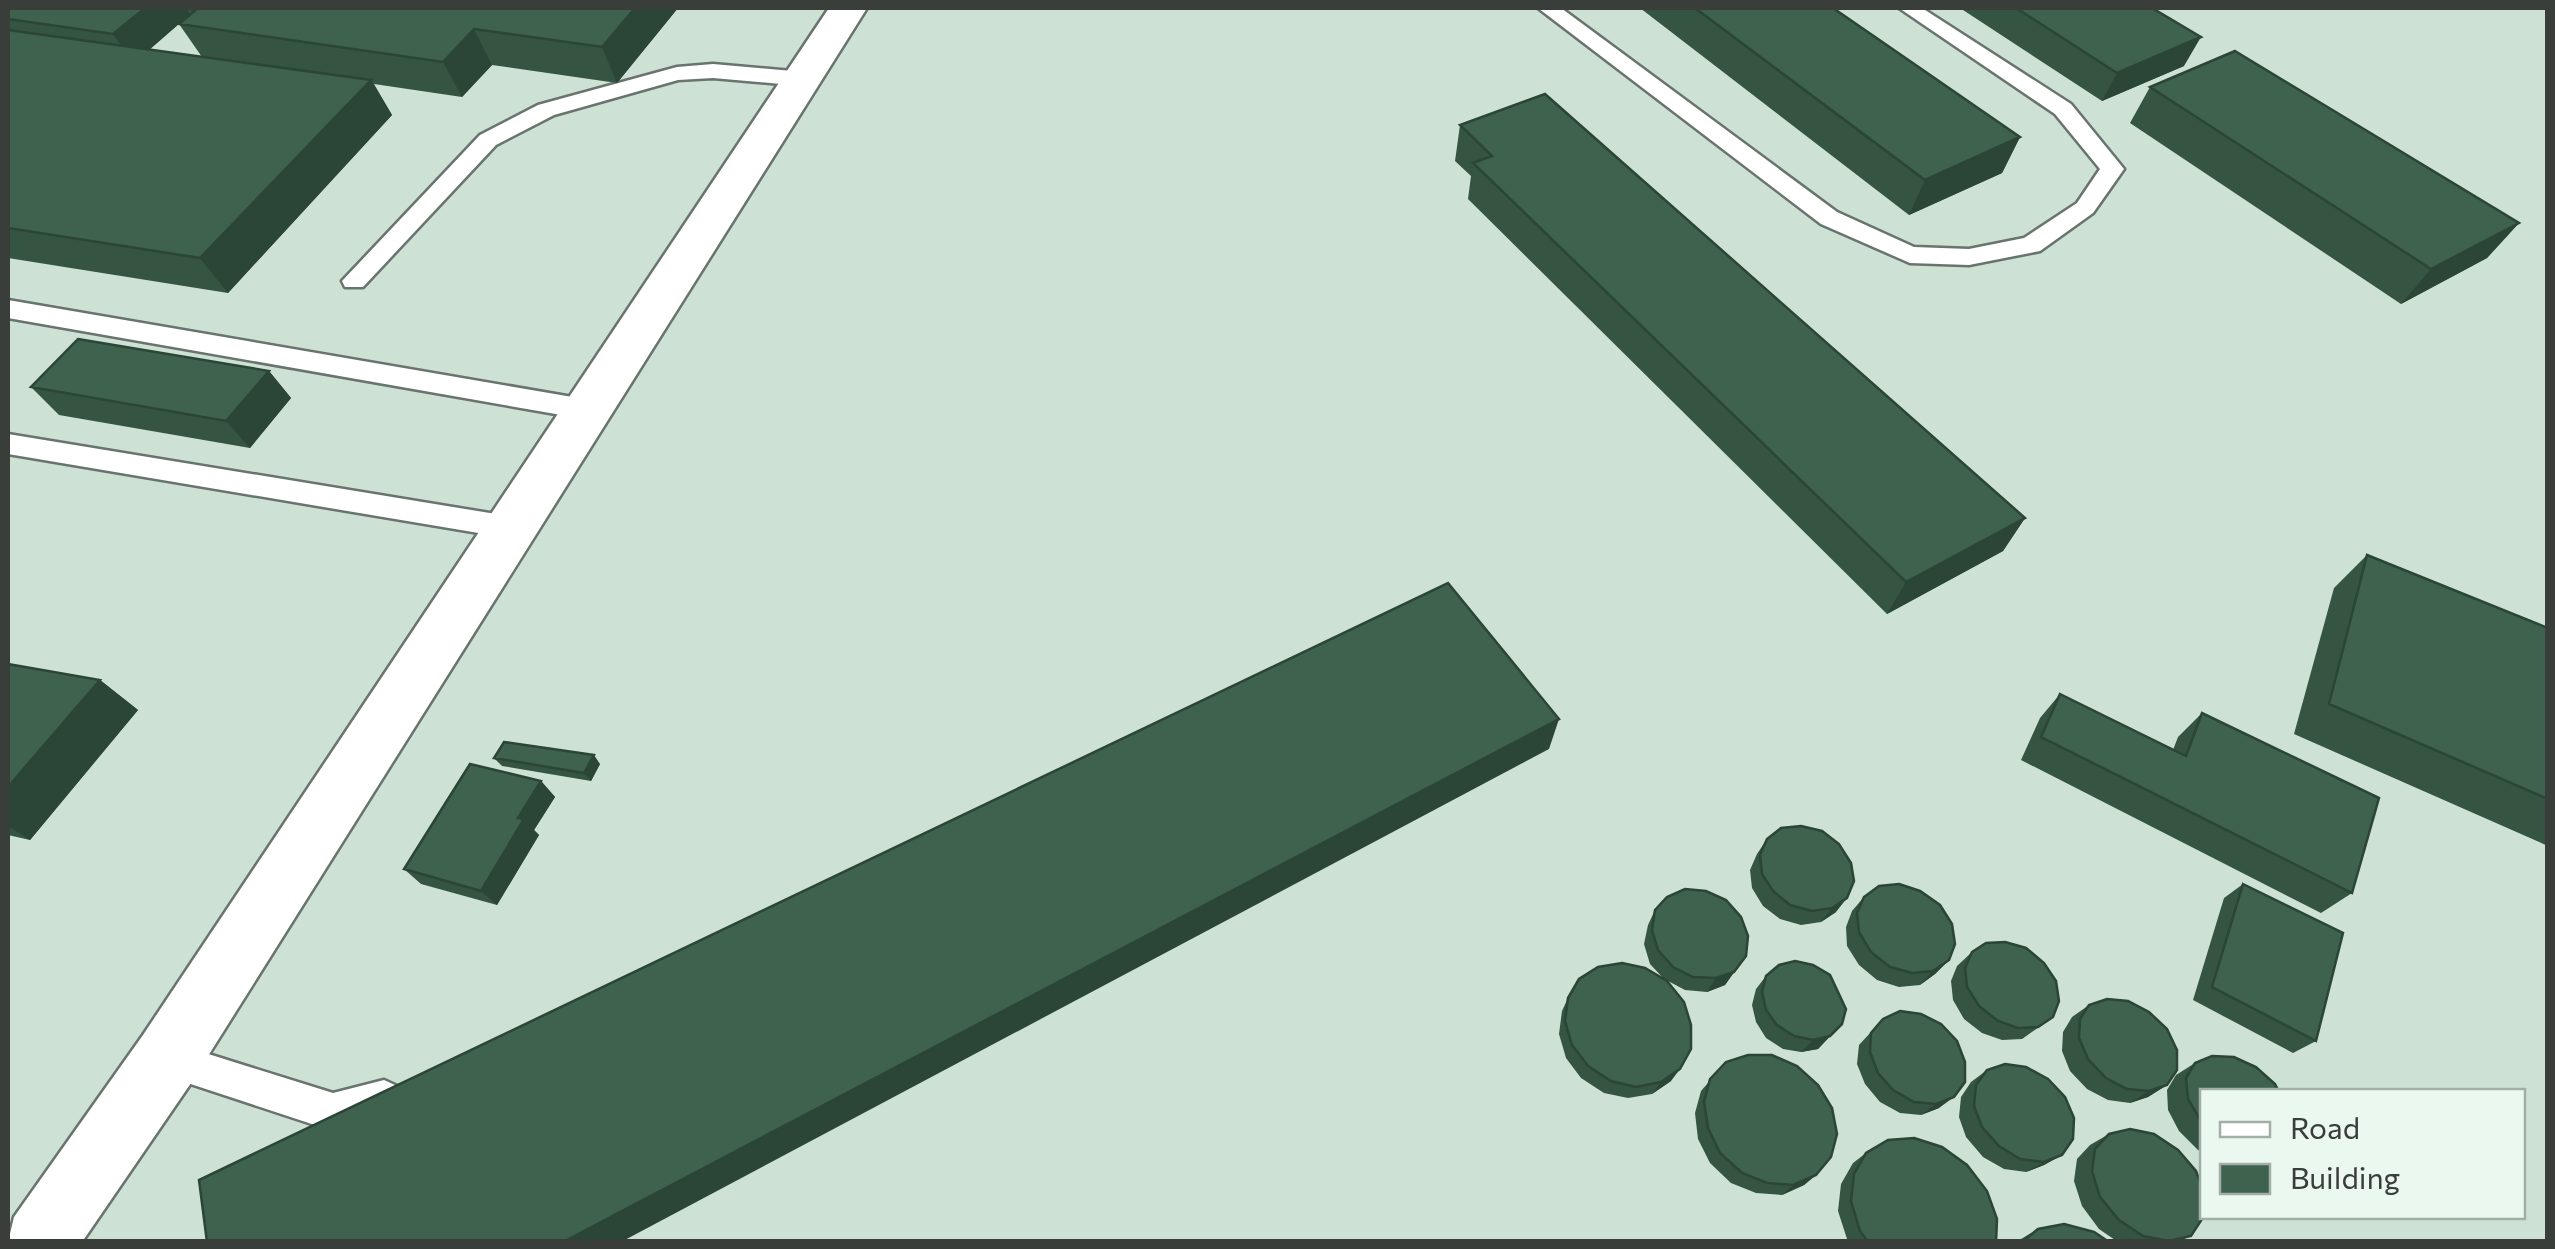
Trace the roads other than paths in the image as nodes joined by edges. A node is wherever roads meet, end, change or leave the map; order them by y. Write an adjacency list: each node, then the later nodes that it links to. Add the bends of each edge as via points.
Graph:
1 (848, 8): 4 (street)
2 (1548, 8): 3 (lane, via 1829,218 1910,254 1969,257 2031,244 2085,208 2112,169 2063,109)
3 (1909, 8)
4 (802, 79): 5 (lane, via 678,74 546,110 488,140); 7 (street)
5 (354, 281)
6 (8, 309): 7 (lane)
7 (590, 410): 9 (street)
8 (8, 444): 9 (lane)
9 (514, 528): 10 (street)
10 (166, 1059): 11 (lane, via 333,1112); 12 (street)
11 (424, 1083)
12 (39, 1242)

